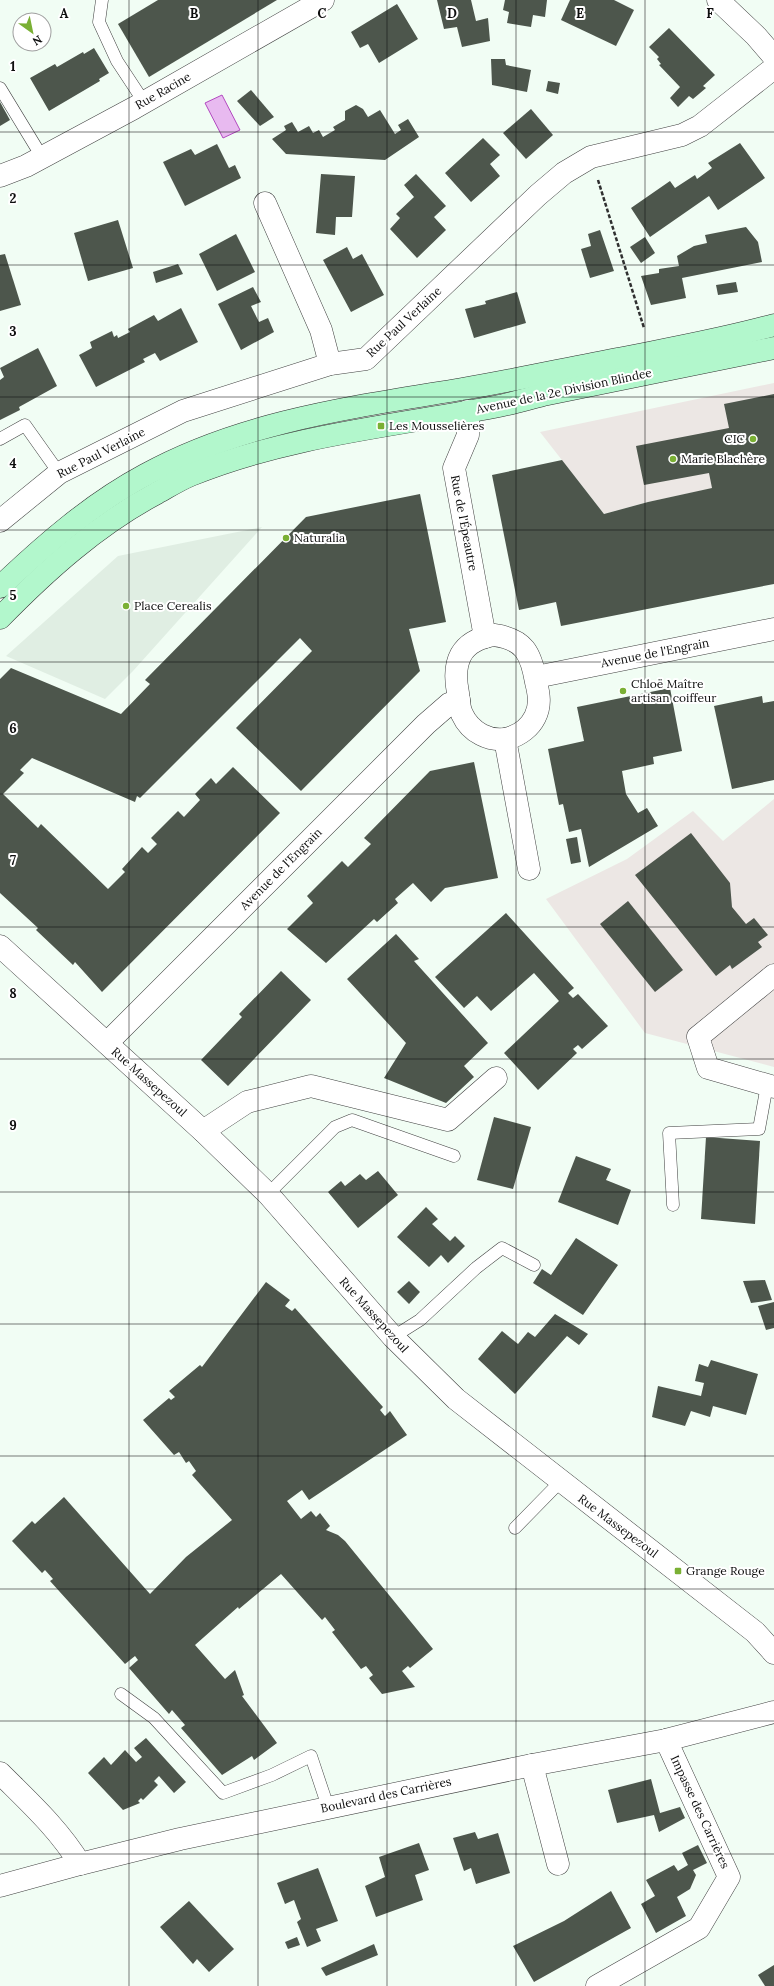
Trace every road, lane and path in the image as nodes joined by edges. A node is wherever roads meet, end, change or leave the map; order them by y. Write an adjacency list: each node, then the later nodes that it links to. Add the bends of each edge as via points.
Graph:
1 (102, 0): 7 (lane, via 99,22 117,60)
2 (324, 0): 7 (street, Rue Racine)
3 (718, 0): 4 (street)
4 (774, 57)
5 (774, 68): 9 (street, Rue Paul Verlaine, via 700,126 682,135)
6 (0, 88): 8 (lane)
7 (144, 102): 8 (street, Rue Racine)
8 (42, 157): 10 (street, Rue Racine)
9 (591, 157): 13 (path); 15 (street, Rue Paul Verlaine, via 564,173 538,194 366,359)
10 (0, 176)
11 (265, 203): 15 (street, via 320,330)
12 (774, 325): 20 (main road, Avenue de la 2e Division Blindee, via 520,379 305,416 240,434 187,454 126,486 63,530)
13 (644, 329)
14 (774, 348): 16 (main road, Avenue de la 2e Division Blindee)
15 (330, 364): 18 (street, Rue Paul Verlaine, via 183,411)
16 (468, 411): 21 (main road, Avenue de la 2e Division Blindee, via 276,448 189,476 112,520 76,547); 23 (street, Rue de l'Épeautre, via 468,436 454,468)
17 (0, 439): 18 (lane, via 25,425)
18 (59, 473): 19 (street, Rue Paul Verlaine)
19 (0, 521)
20 (0, 587)
21 (0, 618)
22 (774, 629): 24 (street, Avenue de l'Engrain)
23 (485, 637): 24 (street, via 494,635 518,642 532,662); 25 (street, via 470,644 456,664 454,676)
24 (536, 677): 26 (street, via 540,698 538,710 524,731)
25 (459, 700): 26 (street, via 461,712 476,732 488,738); 30 (street, Avenue de l'Engrain, via 449,704 426,724)
26 (505, 739): 27 (street)
27 (529, 869)
28 (0, 946): 30 (street, Rue Massepezoul)
29 (774, 976): 32 (street, via 698,1037 708,1068)
30 (107, 1043): 33 (street, Rue Massepezoul)
31 (496, 1078): 33 (street, via 448,1120 311,1086 247,1102)
32 (771, 1086): 36 (lane, via 760,1129 669,1133)
33 (203, 1131): 35 (street, Rue Massepezoul)
34 (454, 1156): 35 (lane, via 352,1120 335,1127)
35 (268, 1194): 38 (street, Rue Massepezoul)
36 (673, 1205)
37 (534, 1265): 38 (lane, via 502,1248 476,1268 420,1320)
38 (393, 1337): 39 (street, Rue Massepezoul, via 456,1399)
39 (561, 1482): 40 (lane); 41 (street, Rue Massepezoul, via 749,1628)
40 (515, 1528)
41 (774, 1653)
42 (121, 1694): 47 (lane, via 154,1718 223,1793 272,1775 311,1756)
43 (774, 1712): 44 (street, Boulevard des Carrières)
44 (666, 1740): 45 (street, Boulevard des Carrières); 51 (street, Impasse des Carrières, via 729,1876 699,1928)
45 (532, 1765): 47 (street, Boulevard des Carrières); 49 (street)
46 (0, 1773): 48 (street, via 45,1818 72,1850)
47 (328, 1807): 48 (street, Boulevard des Carrières)
48 (80, 1864): 50 (street, Boulevard des Carrières)
49 (558, 1864)
50 (0, 1886)
51 (597, 1986)

